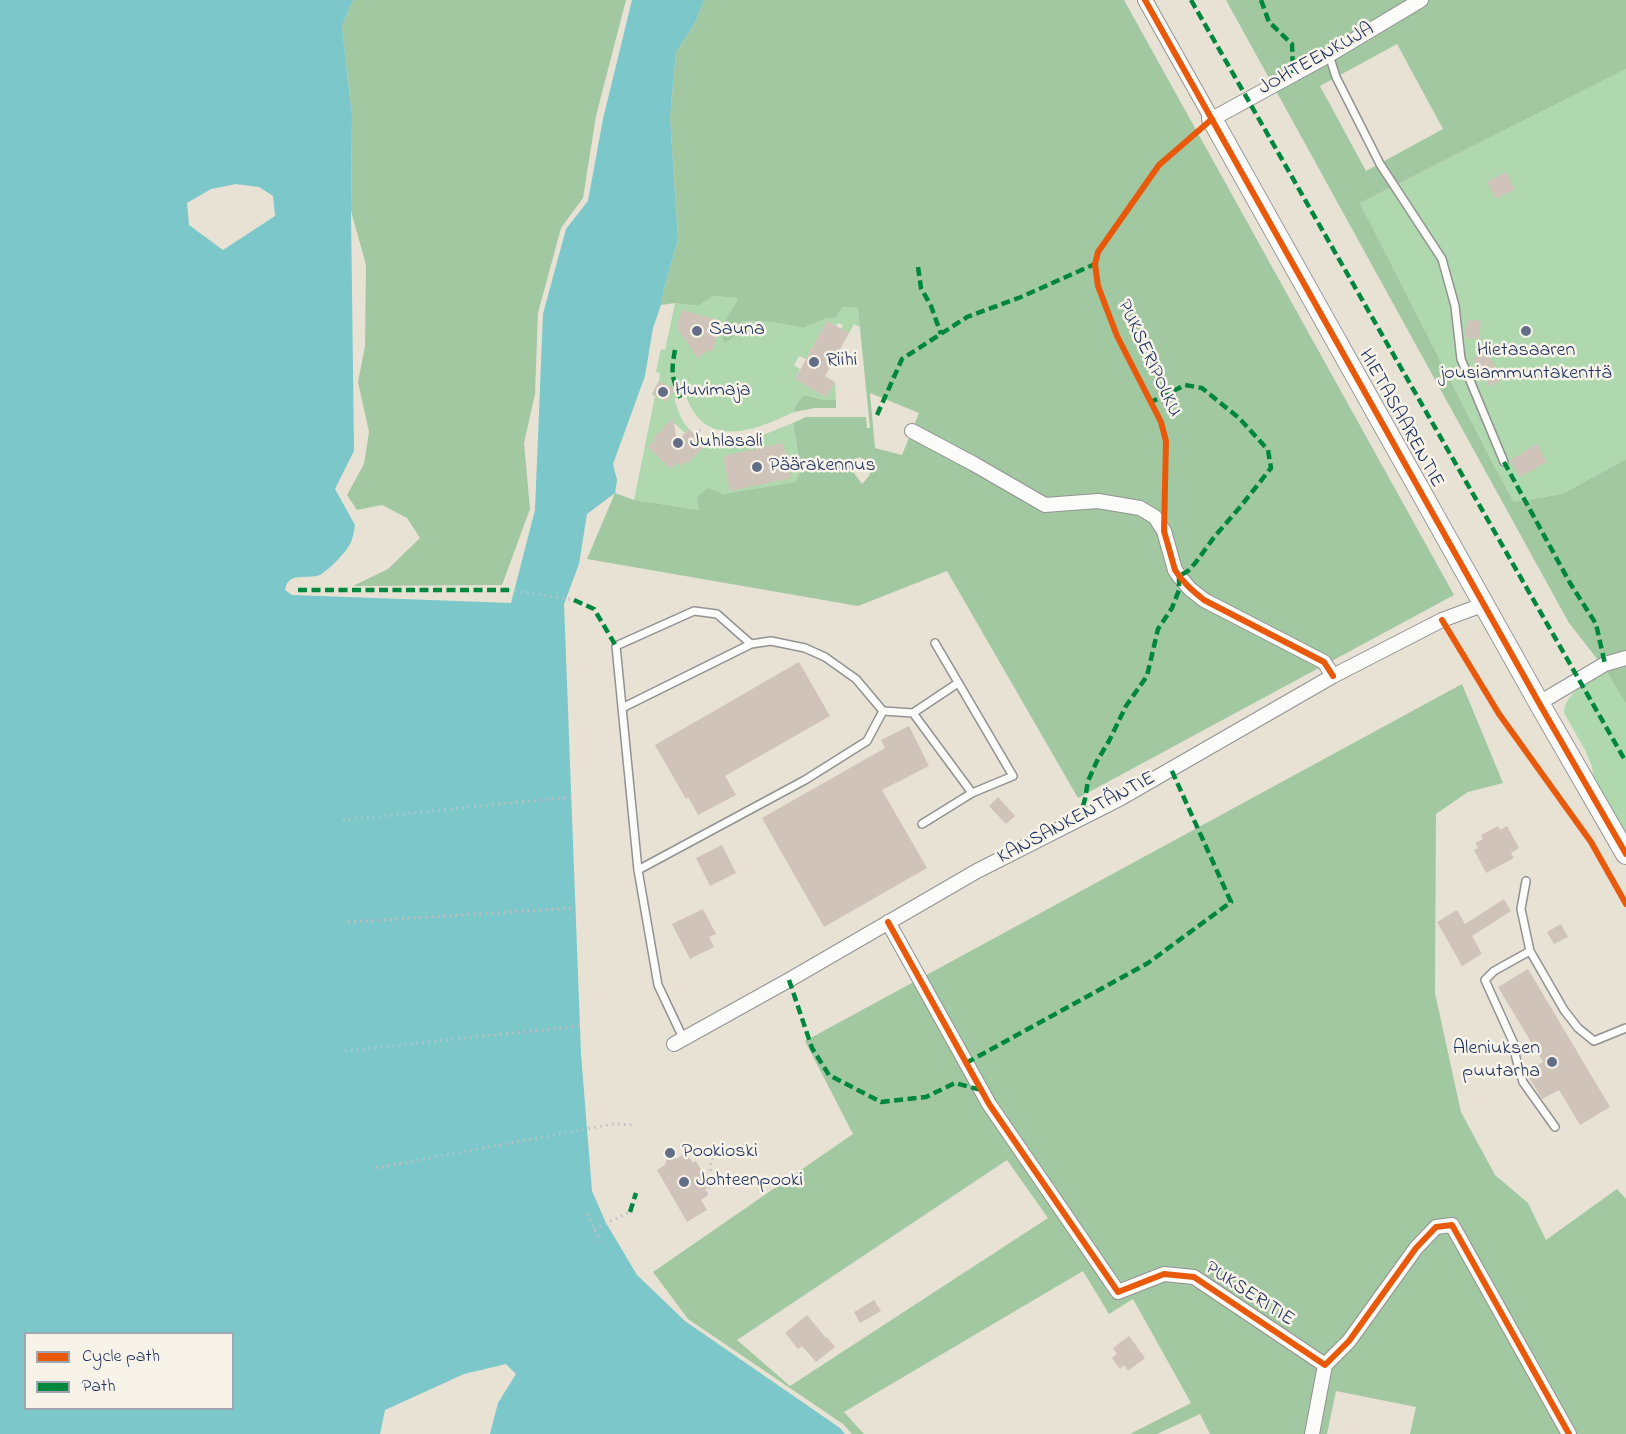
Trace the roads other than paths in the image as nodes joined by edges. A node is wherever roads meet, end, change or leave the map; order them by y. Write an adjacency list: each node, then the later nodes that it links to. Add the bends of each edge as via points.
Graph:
1 (1144, 0): 4 (street, HIETASAARENTIE)
2 (1421, 0): 3 (street, JOHTEENKUJA)
3 (1329, 55): 4 (street, JOHTEENKUJA); 6 (lane, via 1380,164 1442,258 1455,306 1461,359)
4 (1212, 118): 7 (street, HIETASAARENTIE)
5 (912, 431): 11 (street, via 1046,505 1098,501 1140,508 1155,517 1164,531 1176,570 1190,589 1324,662)
6 (1504, 462)
7 (1485, 604): 11 (street, KANSANKENTÄNTIE, via 1442,620); 13 (street, HIETASAARENTIE)
8 (935, 643): 12 (lane)
9 (751, 644): 14 (lane); 14 (lane, via 717,614 694,611 615,646); 15 (lane, via 771,641 825,657 856,679)
10 (1626, 658): 13 (street, via 1605,664)
11 (1333, 676): 22 (street, KANSANKENTÄNTIE, via 1121,798 977,871)
12 (958, 683): 16 (lane); 17 (lane, via 1013,776)
13 (1539, 703): 19 (street, HIETASAARENTIE)
14 (622, 708): 20 (lane)
15 (884, 711): 16 (lane); 20 (lane, via 867,741 805,780)
16 (913, 713): 17 (lane)
17 (972, 793): 18 (lane)
18 (922, 824)
19 (1626, 854)
20 (638, 870): 25 (lane, via 658,985)
21 (1526, 881): 23 (lane, via 1521,909)
22 (888, 922): 25 (street, KANSANKENTÄNTIE); 27 (street, PUKSERITIE, via 989,1104 1118,1292 1164,1274 1194,1277)
23 (1530, 951): 24 (lane, via 1564,1010 1594,1041); 26 (lane, via 1485,980 1514,1044 1523,1082)
24 (1626, 1028)
25 (678, 1041)
26 (1555, 1127)
27 (1325, 1365): 28 (street); 29 (street, via 1349,1341 1416,1248 1436,1227 1452,1225)
28 (1312, 1434)
29 (1569, 1434)

